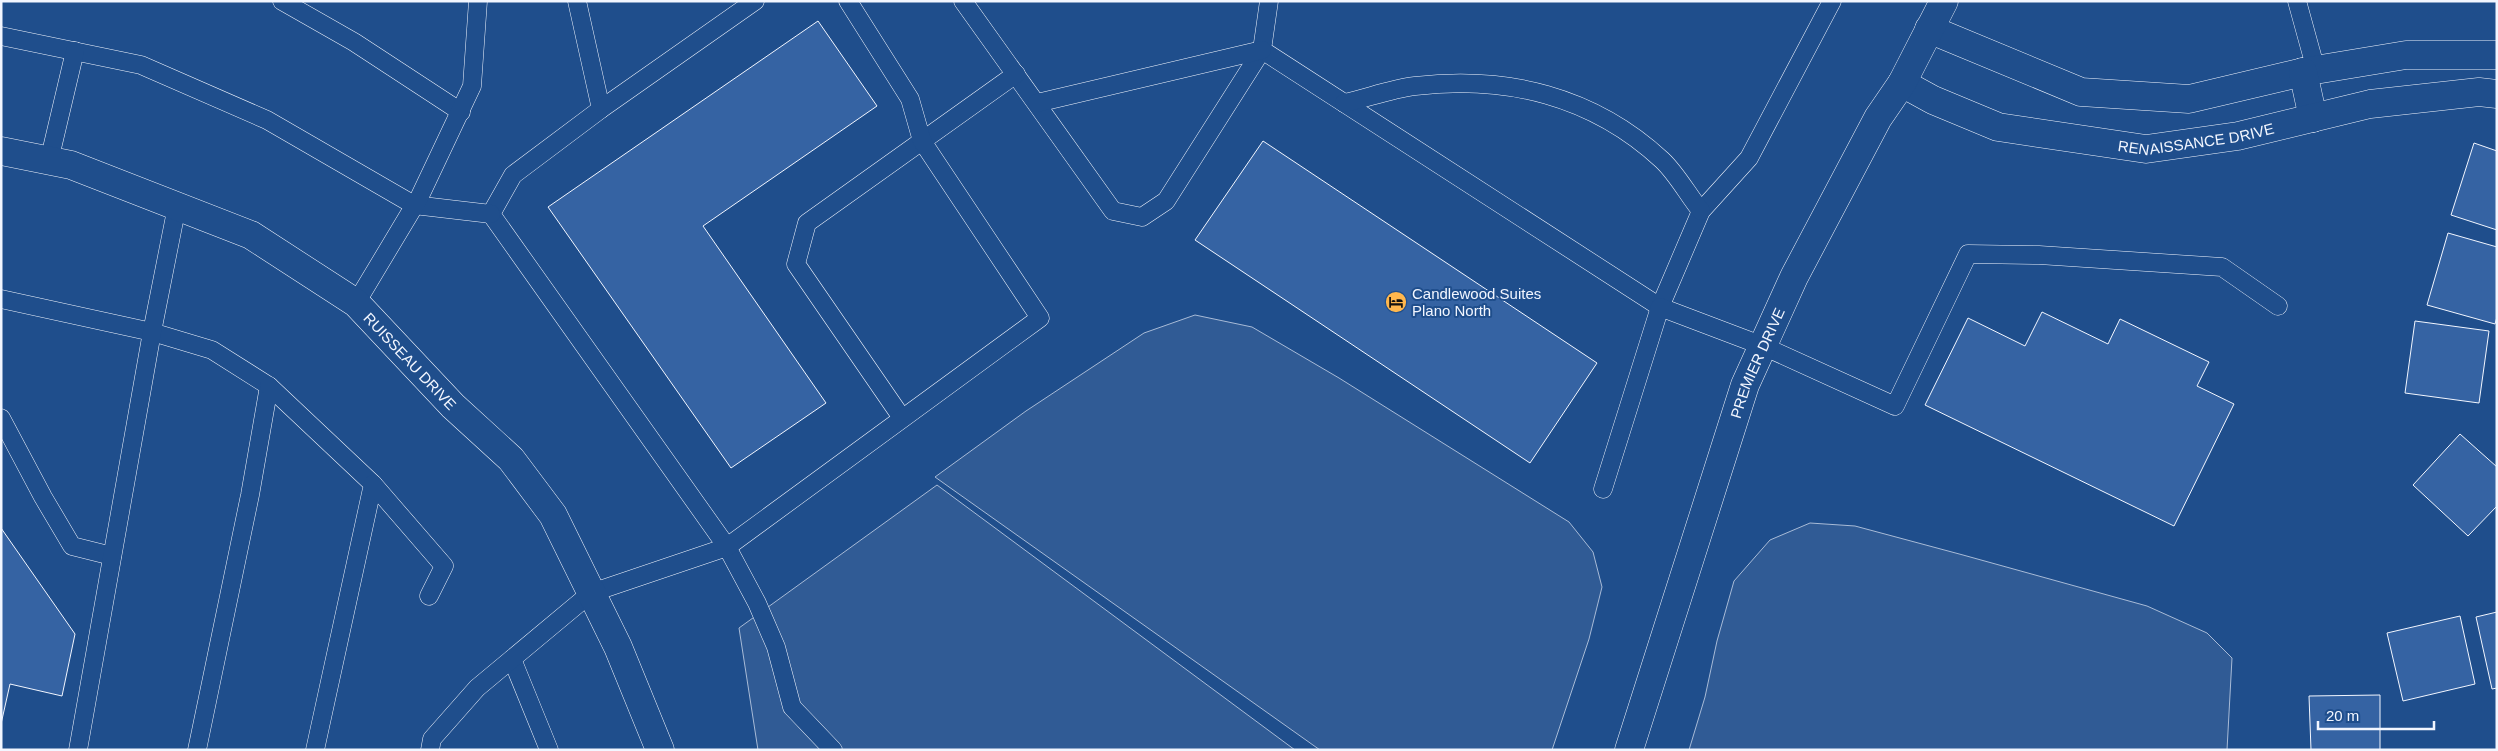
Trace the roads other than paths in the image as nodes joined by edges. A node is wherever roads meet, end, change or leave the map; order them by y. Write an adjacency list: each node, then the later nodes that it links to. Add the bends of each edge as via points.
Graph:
1 (282, 1): 23 (lane, via 354,42)
2 (478, 1): 23 (lane, via 472,86)
3 (577, 1): 22 (lane)
4 (754, 1): 22 (lane)
5 (848, 1): 25 (lane, via 910,99)
6 (962, 1): 17 (lane)
7 (1269, 1): 13 (lane)
8 (1832, 1): 30 (lane, via 1749,158)
9 (1944, 1): 11 (street, PREMIER DRIVE)
10 (2297, 1): 16 (lane)
11 (1929, 29): 16 (street, via 2081,92 2189,99); 18 (street, PREMIER DRIVE)
12 (1, 36): 14 (lane)
13 (1262, 50): 20 (lane); 20 (lane, via 1166,202 1142,217 1113,211); 21 (lane)
14 (75, 51): 27 (lane); 28 (lane, via 141,65 267,120)
15 (2497, 55): 16 (street, via 2406,55)
16 (2309, 71): 24 (street)
17 (1016, 74): 20 (lane); 25 (lane)
18 (1902, 83): 24 (street, RENAISSANCE DRIVE, via 1998,127 2146,150 2238,136); 37 (street, PREMIER DRIVE, via 1878,118 1794,277)
19 (2497, 94): 24 (street, RENAISSANCE DRIVE, via 2479,92 2380,103)
20 (1038, 103)
21 (1344, 103): 30 (lane, via 1414,86 1486,83 1536,90 1585,109 1626,130 1663,161); 35 (lane)
22 (601, 109): 31 (lane, via 513,175)
23 (461, 112): 28 (lane)
24 (2313, 118)
25 (922, 140): 40 (lane, via 807,223 796,264); 40 (lane, via 1040,318)
26 (1, 151): 27 (street, RUISSEAU DRIVE)
27 (49, 161): 29 (street, RUISSEAU DRIVE, via 71,165)
28 (414, 205): 31 (lane); 33 (lane)
29 (177, 206): 33 (street, RUISSEAU DRIVE, via 251,235); 36 (lane)
30 (1701, 211): 35 (lane)
31 (490, 214): 43 (lane)
32 (1, 299): 36 (lane)
33 (356, 303): 45 (street, RUISSEAU DRIVE, via 453,406 511,460 553,515)
34 (2278, 306): 37 (lane, via 2222,266 1968,254 1895,406)
35 (1660, 308): 37 (lane); 42 (lane)
36 (152, 332): 38 (lane, via 212,350); 44 (lane)
37 (1763, 346): 55 (street, PREMIER DRIVE, via 1745,384)
38 (268, 386): 41 (lane); 49 (lane, via 250,494)
39 (1, 418): 44 (lane, via 72,546)
40 (902, 418): 43 (lane)
41 (373, 484): 46 (lane, via 444,566); 50 (lane)
42 (1602, 489)
43 (727, 547): 45 (lane); 54 (lane, via 776,647 792,707)
44 (112, 556): 48 (lane)
45 (591, 593): 47 (lane); 53 (street, RUISSEAU DRIVE, via 618,647)
46 (429, 596)
47 (512, 659): 51 (lane, via 477,688 432,739); 52 (lane)
48 (78, 750)
49 (197, 750)
50 (315, 750)
51 (430, 750)
52 (549, 750)
53 (660, 750)
54 (832, 750)
55 (1628, 750)

